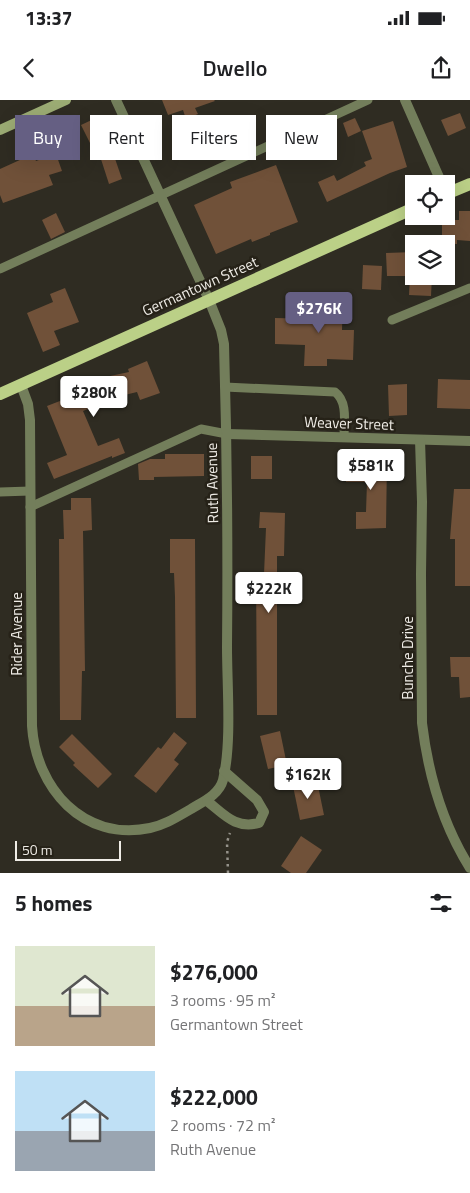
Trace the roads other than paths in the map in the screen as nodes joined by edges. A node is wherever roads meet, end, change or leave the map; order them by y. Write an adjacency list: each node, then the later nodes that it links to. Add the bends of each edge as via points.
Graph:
1 (66, 100): 5 (street)
2 (116, 100): 9 (street, Ruth Avenue)
3 (368, 100): 9 (lane)
4 (405, 100): 6 (street)
5 (0, 130)
6 (438, 175)
7 (470, 184): 8 (main road)
8 (455, 190)
9 (160, 196): 11 (lane); 13 (street, Ruth Avenue)
10 (405, 212): 13 (main road, Germantown Street)
11 (0, 269)
12 (470, 288): 14 (lane)
13 (209, 300): 15 (main road, Germantown Street); 16 (street, Ruth Avenue, via 222,330)
14 (392, 320)
15 (20, 385): 17 (main road, Germantown Street); 22 (street, Rider Avenue, via 30,420)
16 (225, 387): 18 (street, Ruth Avenue); 19 (lane, via 335,392 344,404)
17 (0, 394)
18 (227, 434): 19 (street, Weaver Street); 24 (lane, via 201,429); 25 (street, Ruth Avenue, via 227,742)
19 (344, 437): 20 (street, Weaver Street)
20 (420, 440): 21 (street, Weaver Street); 28 (street, Bunche Drive, via 424,742 445,819)
21 (470, 441)
22 (30, 491): 23 (lane); 24 (street, Rider Avenue)
23 (0, 492)
24 (30, 507): 27 (street, Rider Avenue, via 32,726 35,750 41,769 56,794 74,812 96,823)
25 (224, 771): 26 (street, Ruth Avenue, via 223,781); 26 (street, via 257,800 264,812 260,823 246,826 233,822)
26 (207, 801): 27 (street, Ruth Avenue, via 161,825)
27 (131, 830)
28 (470, 868)

